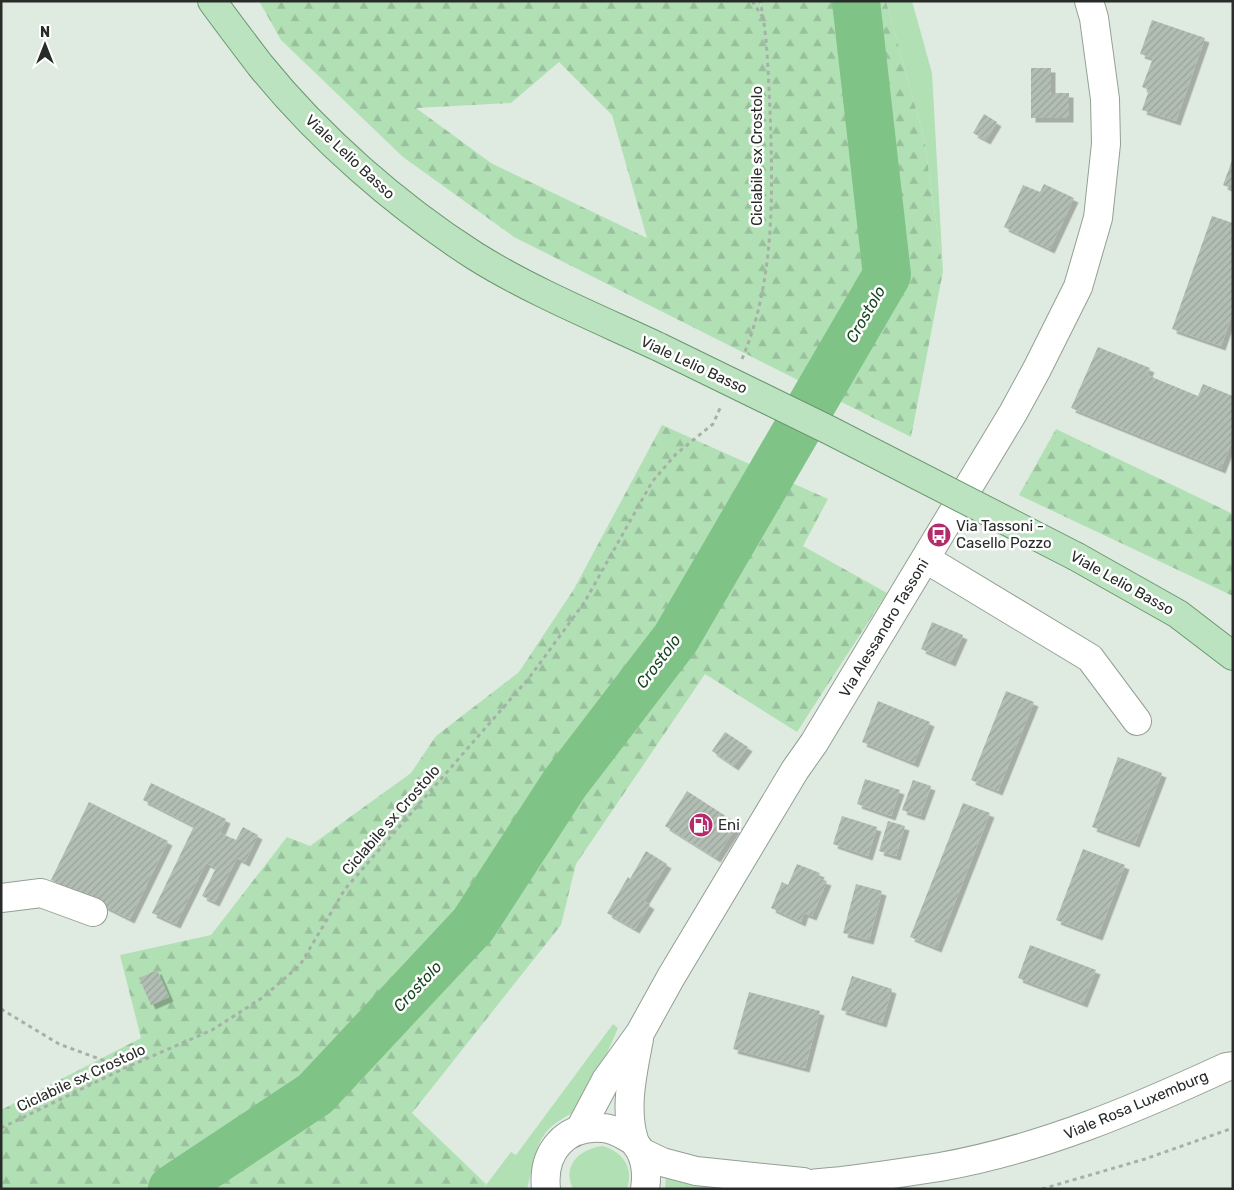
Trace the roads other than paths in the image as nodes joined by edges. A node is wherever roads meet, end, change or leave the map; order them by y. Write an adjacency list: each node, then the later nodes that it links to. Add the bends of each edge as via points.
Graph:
1 (212, 1): 4 (main road, Viale Lelio Basso, bridge, via 261,67 305,115 398,202 450,240 503,273 829,430 1077,557 1178,614)
2 (1090, 1): 3 (street, Via Alessandro Tassoni, via 1105,99 1106,144 1098,218 1090,247 1078,287 1037,369)
3 (926, 559): 5 (street, via 1090,658); 8 (street, Via Alessandro Tassoni)
4 (1233, 656)
5 (1137, 721)
6 (1, 898): 7 (street, via 41,893)
7 (92, 912)
8 (640, 1032): 10 (street, Via Alessandro Tassoni, via 606,1080); 11 (street, Via Alessandro Tassoni, via 630,1090 630,1115)
9 (1231, 1064): 12 (street, Viale Rosa Luxemburg, via 1146,1104 1057,1138 941,1167)
10 (580, 1129): 11 (street, via 617,1131); 13 (street, Via Alessandro Tassoni, via 560,1141 552,1152 546,1167)
11 (638, 1147): 12 (street, Viale Rosa Luxemburg, via 662,1162 696,1172); 14 (street, Via Alessandro Tassoni, via 646,1172)
12 (809, 1183): 15 (street, Viale Rosa Luxemburg)
13 (546, 1189)
14 (645, 1189)
15 (781, 1189)

